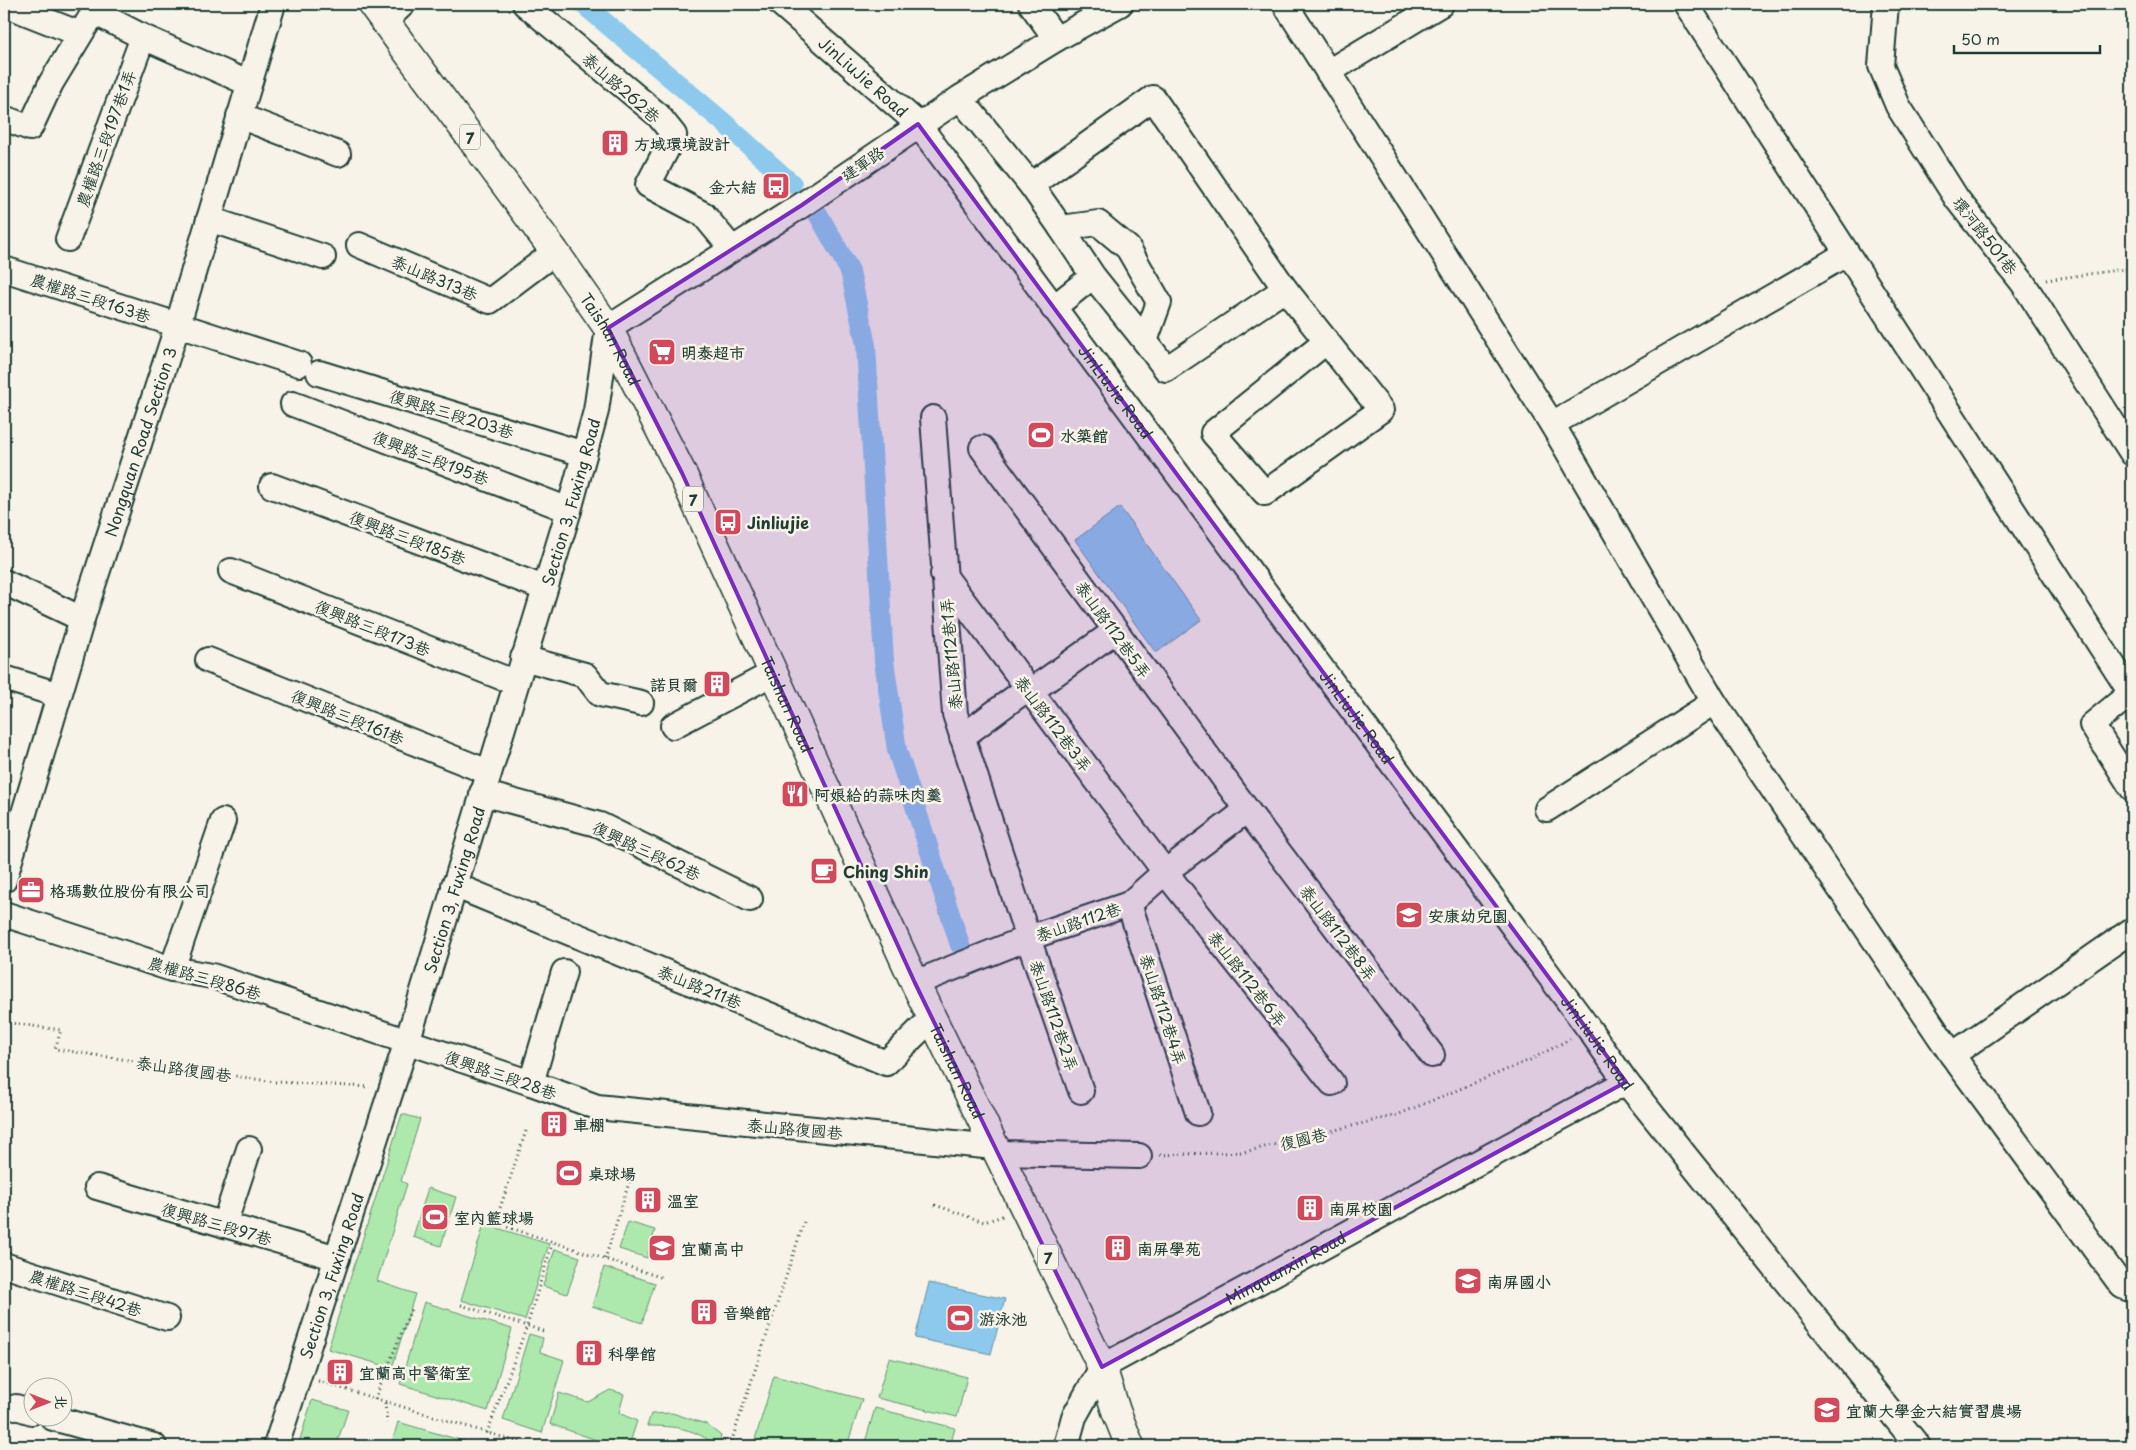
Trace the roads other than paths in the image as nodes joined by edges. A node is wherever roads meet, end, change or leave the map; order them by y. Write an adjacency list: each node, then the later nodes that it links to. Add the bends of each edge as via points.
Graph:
1 (4, 4): 13 (street)
2 (272, 4): 17 (street, Nongquan Road Section 3)
3 (525, 4): 28 (street, 泰山路262巷, via 658,115 674,135 648,185 703,214)
4 (781, 4): 21 (street, JinLiuJie Road)
5 (1031, 4): 15 (street)
6 (1120, 4): 15 (street, 建軍路)
7 (1286, 4): 16 (street)
8 (1441, 4): 16 (street)
9 (1686, 4): 30 (street)
10 (1886, 4): 45 (street, 環河路501巷, via 1881,66 1898,106 1957,199 2023,283)
11 (96, 8): 13 (street); 14 (street)
12 (387, 10): 29 (main road, Taishan Road / 7)
13 (80, 34): 20 (street, via 51,83 30,128)
14 (143, 38): 17 (street); 26 (street, 農權路三段197巷1弄)
15 (1056, 39): 18 (street, 建軍路)
16 (1328, 72): 43 (street)
17 (248, 83): 19 (street, Nongquan Road Section 3)
18 (960, 98): 21 (street, 建軍路); 23 (street)
19 (239, 116): 22 (street); 24 (street, Nongquan Road Section 3)
20 (4, 118)
21 (918, 124): 28 (street, 建軍路, via 802,205); 35 (street, JinLiuJie Road)
22 (338, 154)
23 (1030, 185): 25 (street); 34 (street, via 1153,98)
24 (209, 219): 31 (street); 36 (street, Nongquan Road Section 3)
25 (1061, 228): 33 (street); 38 (street, via 1098,223 1128,248 1159,302)
26 (68, 239)
27 (360, 245): 29 (street, 泰山路313巷, via 490,301)
28 (732, 249): 37 (street, 建軍路)
29 (555, 252): 37 (main road, Taishan Road / 7)
30 (1846, 254): 43 (street); 67 (street, via 2131,693 2092,725)
31 (323, 257)
32 (4, 269): 36 (street, 農權路三段163巷)
33 (1093, 276): 35 (street); 38 (street)
34 (1285, 289): 38 (street, via 1166,370); 39 (street)
35 (1053, 308): 87 (street, JinLiuJie Road)
36 (178, 324): 40 (street, 農權路三段163巷); 53 (street, Nongquan Road Section 3)
37 (608, 328): 46 (street, Section 3, Fuxing Road, via 596,411); 57 (main road, Taishan Road / 7, via 682,474)
38 (1145, 341)
39 (1327, 341): 39 (street, via 1380,410 1265,493 1213,433)
40 (309, 368): 46 (street, 復興路三段203巷)
41 (293, 404): 48 (street, 復興路三段195巷)
42 (933, 418): 50 (street, 泰山路112巷1弄)
43 (1552, 424): 62 (street)
44 (982, 448): 54 (street, 泰山路112巷5弄)
45 (2132, 453)
46 (584, 454): 48 (street, Section 3, Fuxing Road)
47 (272, 486): 52 (street, 復興路三段185巷)
48 (569, 510): 52 (street, Section 3, Fuxing Road)
49 (231, 571): 59 (street, 復興路三段173巷)
50 (943, 574): 60 (street, 泰山路112巷3弄); 65 (street, 泰山路112巷1弄, via 955,714)
51 (4, 582): 53 (street)
52 (544, 588): 55 (street, Section 3, Fuxing Road)
53 (82, 619): 61 (street, Nongquan Road Section 3)
54 (1115, 631): 60 (street); 69 (street, 泰山路112巷5弄)
55 (523, 658): 59 (street, Section 3, Fuxing Road); 63 (street, via 585,675 600,694)
56 (208, 660): 66 (street, 復興路三段161巷)
57 (773, 673): 64 (street); 82 (main road, Taishan Road / 7)
58 (4, 678): 61 (street)
59 (516, 683): 66 (street, Section 3, Fuxing Road)
60 (1030, 690): 65 (street); 72 (street, 泰山路112巷3弄)
61 (59, 695): 71 (street, Nongquan Road Section 3)
62 (1714, 702): 68 (street); 86 (street)
63 (641, 703)
64 (673, 726)
65 (962, 737): 79 (street, 泰山路112巷1弄)
66 (485, 782): 74 (street, Section 3, Fuxing Road); 75 (street, 復興路三段62巷, via 600,825)
67 (2132, 788)
68 (1547, 809)
69 (1247, 810): 72 (street, 泰山路112巷); 85 (street, 泰山路112巷8弄)
70 (223, 822): 80 (street)
71 (12, 823): 73 (street, Nongquan Road Section 3)
72 (1165, 872): 76 (street, 泰山路112巷); 89 (street, 泰山路112巷6弄)
73 (4, 880)
74 (454, 885): 83 (street, 泰山路211巷, via 886,1063); 84 (street, Section 3, Fuxing Road)
75 (750, 899)
76 (1129, 904): 79 (street, 泰山路112巷); 92 (street, 泰山路112巷4弄)
77 (4, 914): 80 (street, 農權路三段86巷)
78 (2132, 930): 86 (street)
79 (1028, 938): 82 (street, 泰山路112巷); 90 (street, 泰山路112巷2弄)
80 (172, 969): 84 (street, 農權路三段86巷, via 212,976)
81 (564, 972): 88 (street)
82 (915, 983): 83 (main road, Taishan Road / 7)
83 (932, 1018): 94 (main road, Taishan Road / 7)
84 (406, 1042): 88 (street, 復興路三段28巷); 98 (street, Section 3, Fuxing Road)
85 (1432, 1055)
86 (1952, 1055): 100 (street, via 2122,1286)
87 (1626, 1082): 102 (street, Minquanxin Road); 108 (street, JinLiuJie Road)
88 (531, 1083): 91 (street, 復興路三段28巷)
89 (1332, 1083)
90 (1081, 1091)
91 (597, 1107): 94 (street, 泰山路復國巷)
92 (1198, 1114)
93 (249, 1149): 97 (street)
94 (996, 1150): 95 (street); 102 (main road, Taishan Road / 7)
95 (1139, 1156)
96 (97, 1187): 97 (street, 復興路三段97巷)
97 (224, 1225): 98 (street, 復興路三段97巷)
98 (337, 1258): 105 (street, Section 3, Fuxing Road)
99 (4, 1265): 101 (street, 農權路三段42巷)
100 (2132, 1290)
101 (168, 1318)
102 (1102, 1367): 106 (street, via 1074,1417); 107 (main road, Taishan Road / 7)
103 (72, 1423): 104 (street)
104 (154, 1446)
105 (276, 1446)
106 (1066, 1446)
107 (1130, 1446)
108 (1918, 1446)

